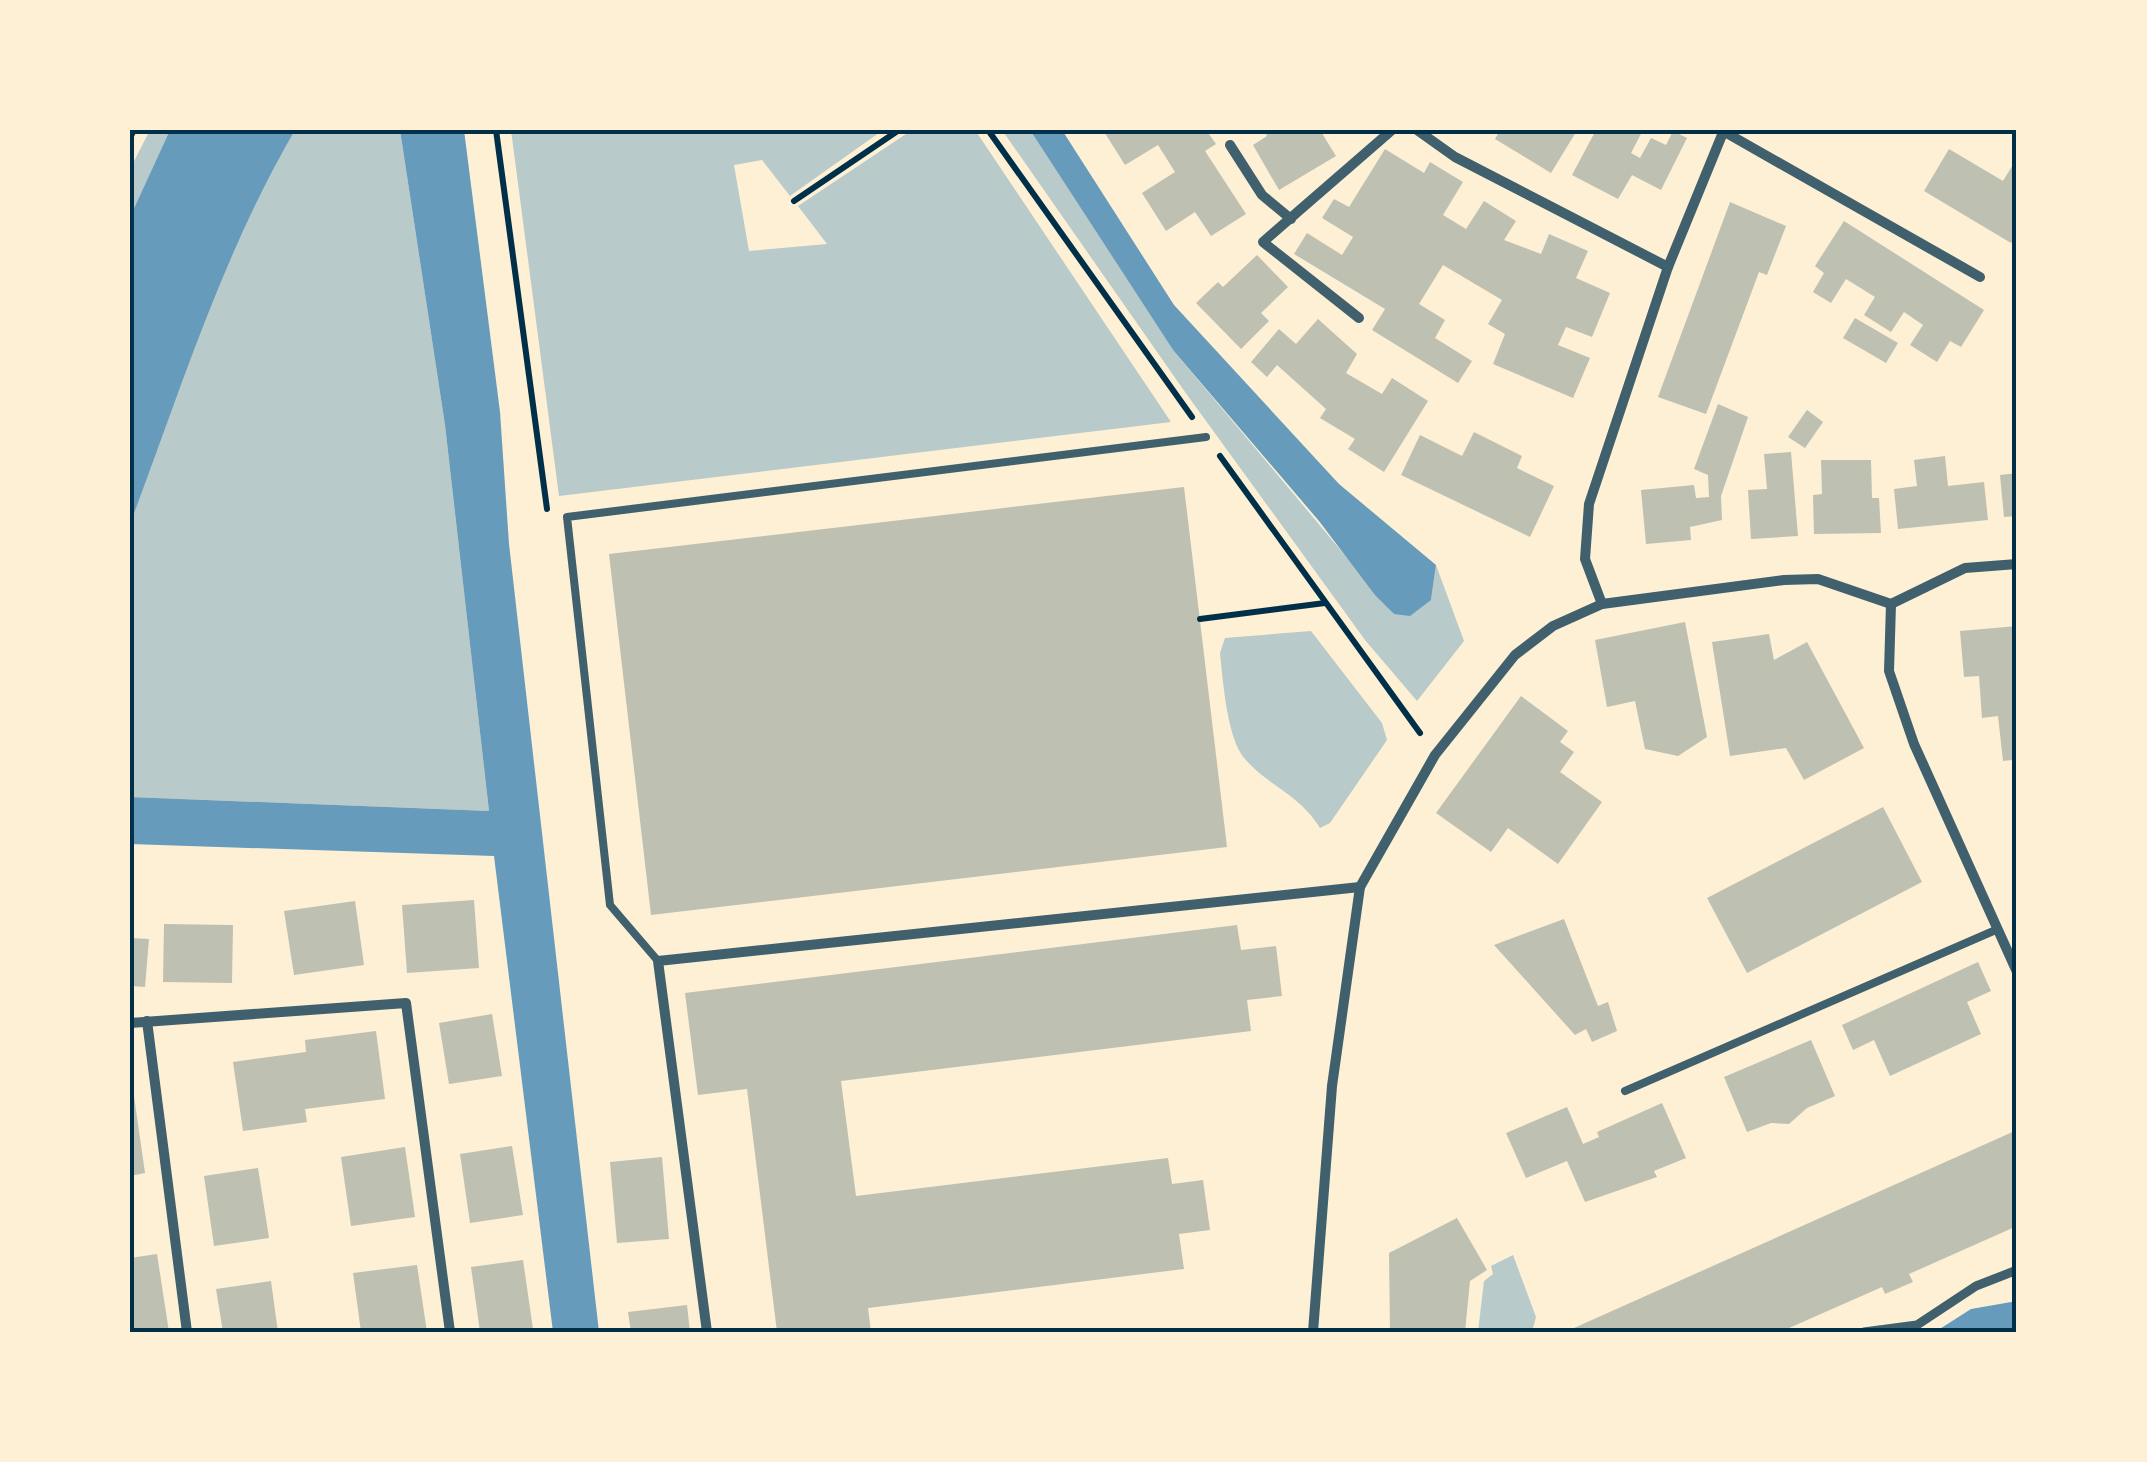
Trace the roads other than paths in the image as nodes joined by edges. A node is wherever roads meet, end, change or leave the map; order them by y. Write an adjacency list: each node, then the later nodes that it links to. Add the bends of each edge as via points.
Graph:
1 (1392, 130): 5 (street)
2 (1417, 130): 6 (street, via 1455,157)
3 (1723, 130): 6 (street); 7 (street)
4 (1230, 145): 5 (street, via 1262,194)
5 (1291, 220): 8 (street, via 1263,242)
6 (1668, 267): 11 (street, via 1589,504 1584,559)
7 (1980, 276)
8 (1359, 318)
9 (1206, 437): 15 (lane, via 567,517 610,905)
10 (2017, 564): 12 (street, via 1965,568)
11 (1602, 604): 12 (street, via 1818,579); 13 (street, via 1553,626 1515,655 1436,755)
12 (1891, 604): 14 (street, via 1889,671 1914,744)
13 (1360, 887): 15 (street); 24 (street, via 1332,1086)
14 (1998, 929): 16 (street); 19 (lane)
15 (658, 962): 23 (street)
16 (2017, 972)
17 (146, 1020): 18 (street); 21 (street); 22 (street, via 406,1002)
18 (130, 1023)
19 (1625, 1091)
20 (2017, 1270): 25 (street, via 1976,1286 1917,1325)
21 (188, 1332)
22 (450, 1332)
23 (707, 1332)
24 (1312, 1332)
25 (1864, 1332)

